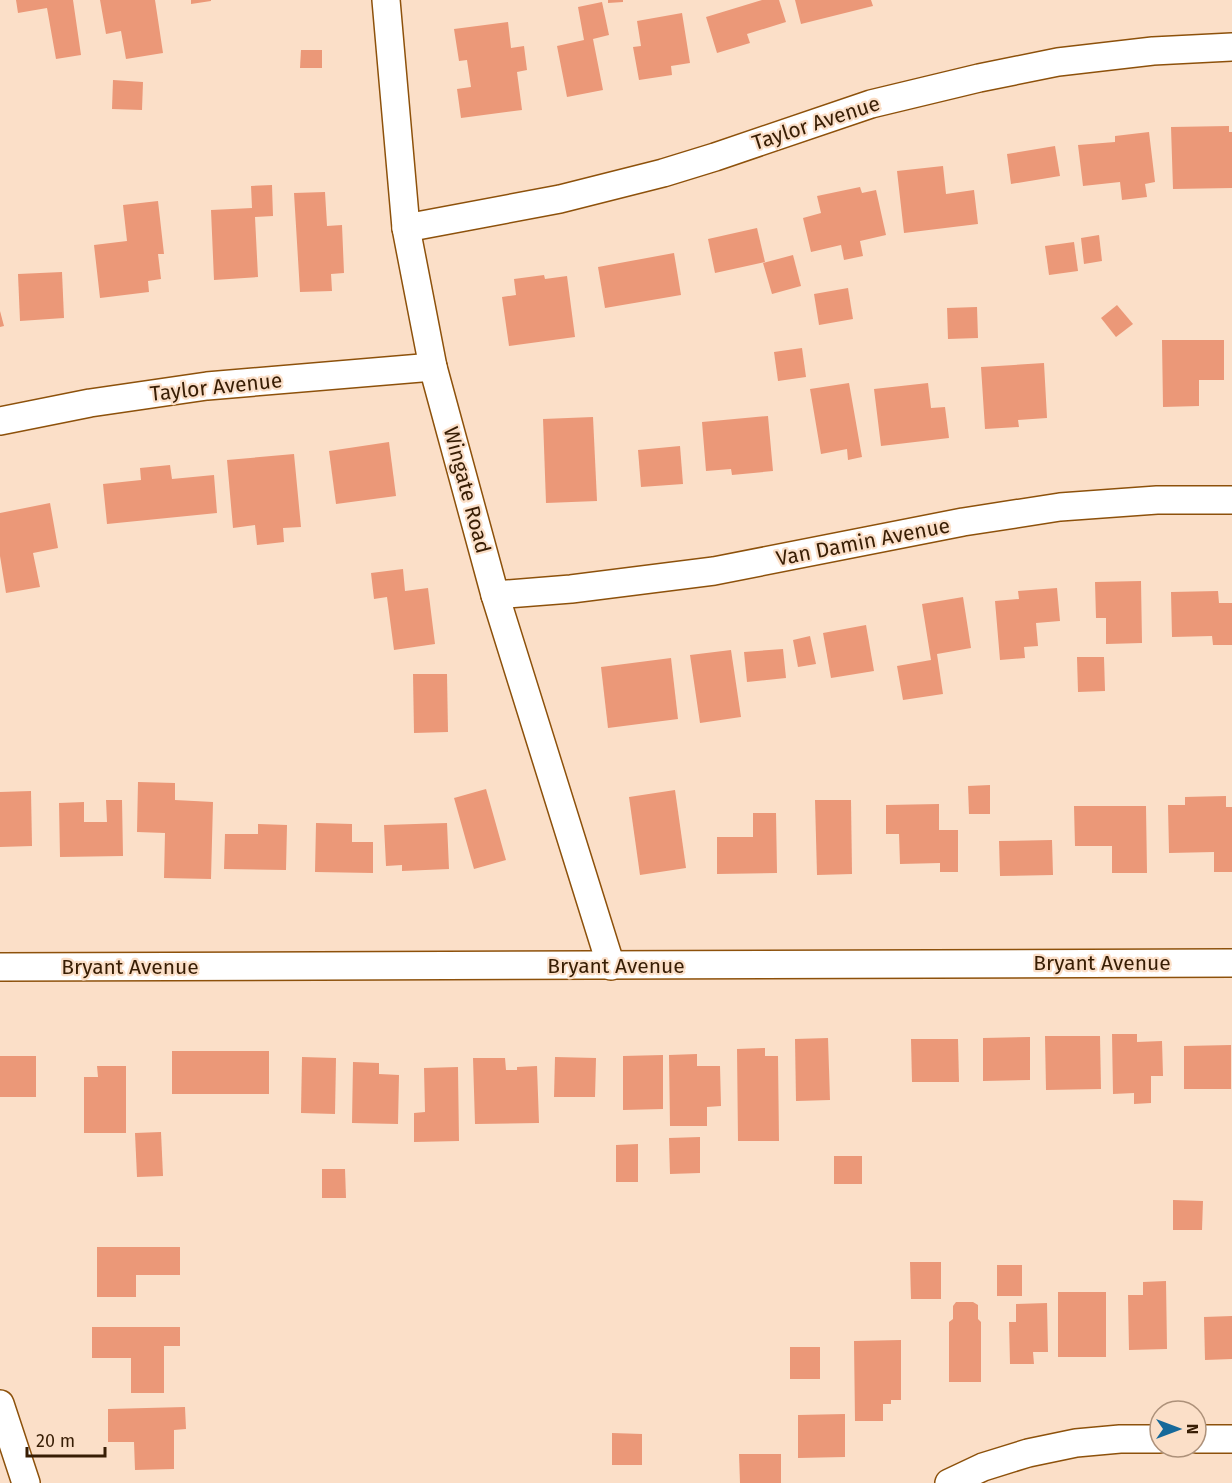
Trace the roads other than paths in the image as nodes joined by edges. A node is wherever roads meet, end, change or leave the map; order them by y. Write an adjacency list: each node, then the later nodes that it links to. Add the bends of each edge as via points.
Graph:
1 (386, 0): 3 (street, Wingate Road)
2 (1232, 47): 3 (street, Taylor Avenue, via 1070,61 979,78 871,104 663,173 560,199)
3 (406, 228): 4 (street, Wingate Road)
4 (433, 367): 5 (street, Taylor Avenue, via 207,386); 7 (street, Wingate Road)
5 (0, 421)
6 (1232, 500): 7 (street, Van Damin Avenue, via 1156,500 1060,507 714,571)
7 (495, 595): 9 (street, Wingate Road)
8 (1232, 963): 9 (street, Bryant Avenue)
9 (611, 966): 10 (street, Bryant Avenue)
10 (0, 967)
11 (0, 1404): 15 (street)
12 (1148, 1439): 16 (street, via 1076,1443 1028,1453)
13 (1208, 1439): 14 (street)
14 (1232, 1439)
15 (26, 1483)
16 (949, 1483)

